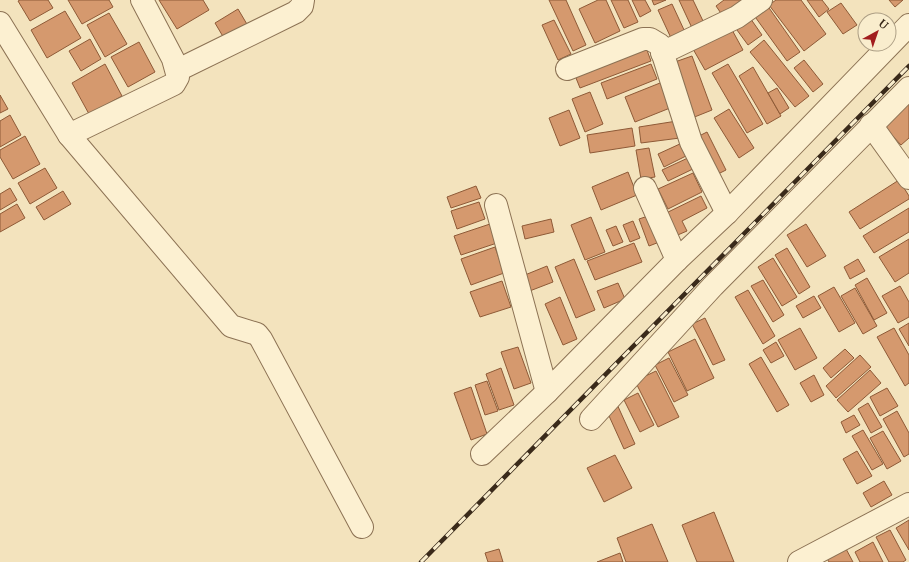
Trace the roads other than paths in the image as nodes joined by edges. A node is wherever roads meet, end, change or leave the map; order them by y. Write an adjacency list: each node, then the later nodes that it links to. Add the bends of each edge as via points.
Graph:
1 (142, 0): 8 (street)
2 (303, 0): 8 (street, via 302,6 296,12)
3 (761, 0): 6 (street, via 737,17)
4 (0, 23): 11 (street)
5 (909, 25): 15 (street)
6 (662, 53): 7 (street, via 660,45 656,42 650,39 643,40); 15 (street, via 691,142)
7 (567, 69)
8 (178, 70): 11 (street, via 174,84)
9 (909, 88): 10 (street)
10 (871, 125): 12 (street); 18 (street, via 713,286)
11 (70, 135): 21 (street, via 230,326 257,334 261,339)
12 (909, 178)
13 (645, 188): 16 (street)
14 (496, 205): 17 (street)
15 (727, 213): 16 (street)
16 (677, 260): 17 (street)
17 (547, 392): 19 (street)
18 (591, 419)
19 (482, 454)
20 (909, 504): 22 (street)
21 (362, 527)
22 (799, 562)

